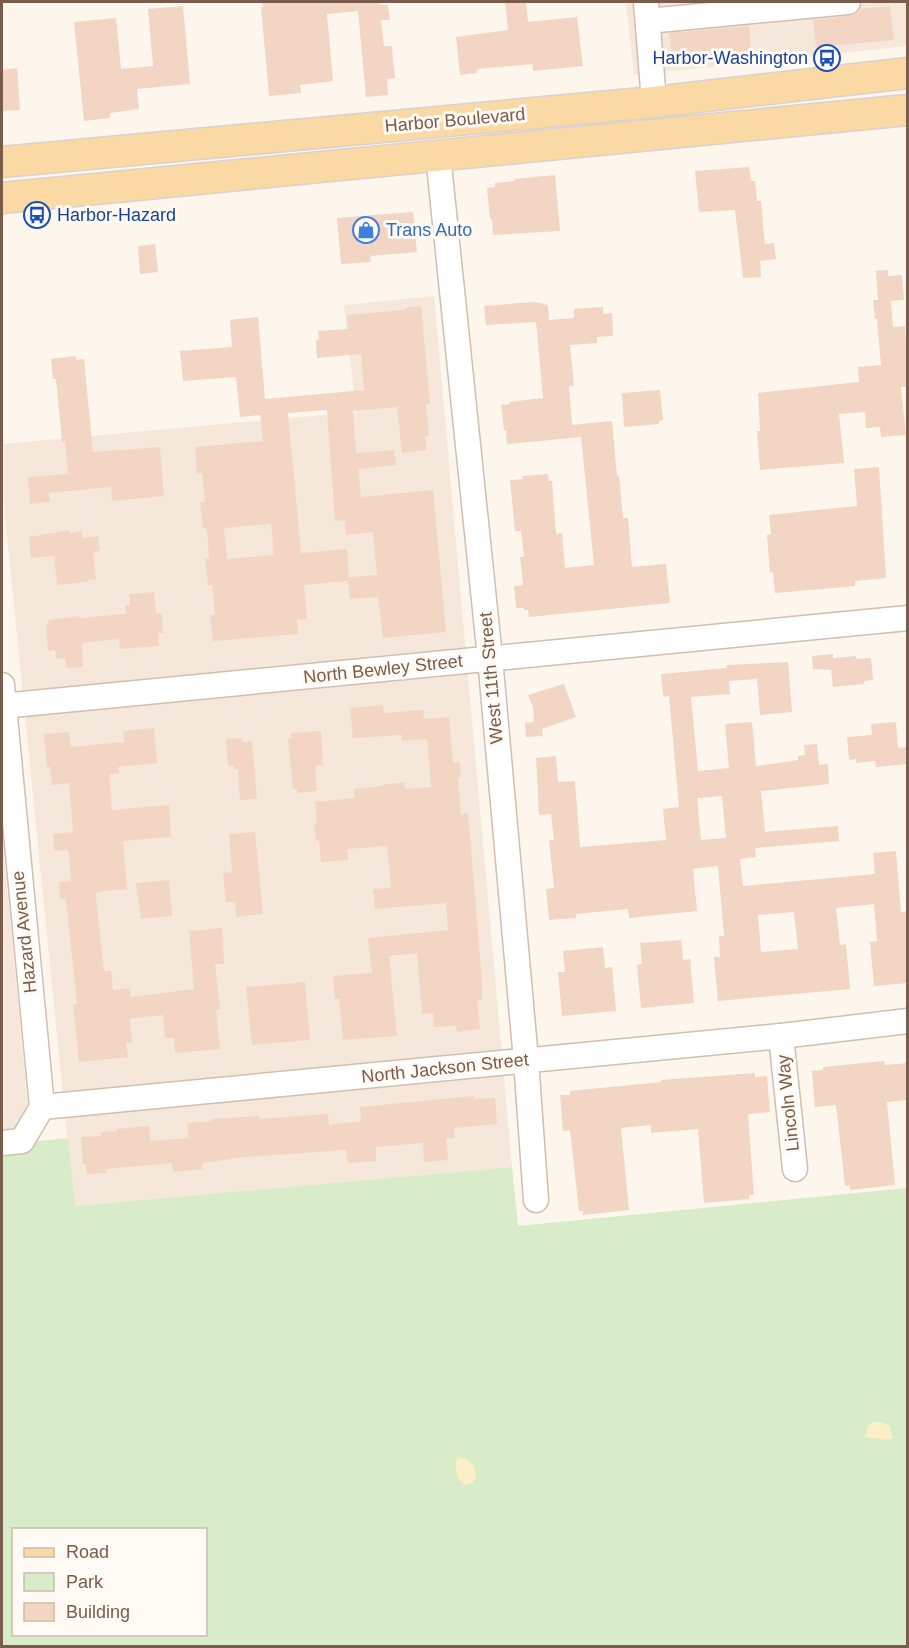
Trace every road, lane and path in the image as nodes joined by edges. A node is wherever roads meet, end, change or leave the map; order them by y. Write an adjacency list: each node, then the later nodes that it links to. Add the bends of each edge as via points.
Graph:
1 (848, 2): 2 (street)
2 (647, 11): 4 (street)
3 (908, 73): 4 (main road, Harbor Boulevard)
4 (654, 102): 7 (main road, Harbor Boulevard)
5 (908, 110): 6 (main road, Harbor Boulevard)
6 (438, 155): 8 (main road, Harbor Boulevard); 10 (street, West 11th Street)
7 (2, 162)
8 (2, 198)
9 (908, 618): 10 (street, North Bewley Street)
10 (490, 658): 11 (street, North Bewley Street); 15 (street, West 11th Street)
11 (2, 699): 12 (street, Hazard Avenue)
12 (12, 926): 16 (street, Hazard Avenue)
13 (908, 1021): 14 (street, North Jackson Street)
14 (781, 1036): 15 (street, North Jackson Street); 18 (street, Lincoln Way)
15 (526, 1060): 16 (street, North Jackson Street); 19 (street, West 11th Street)
16 (42, 1107): 17 (street, via 22,1141)
17 (2, 1143)
18 (795, 1169)
19 (536, 1200)

